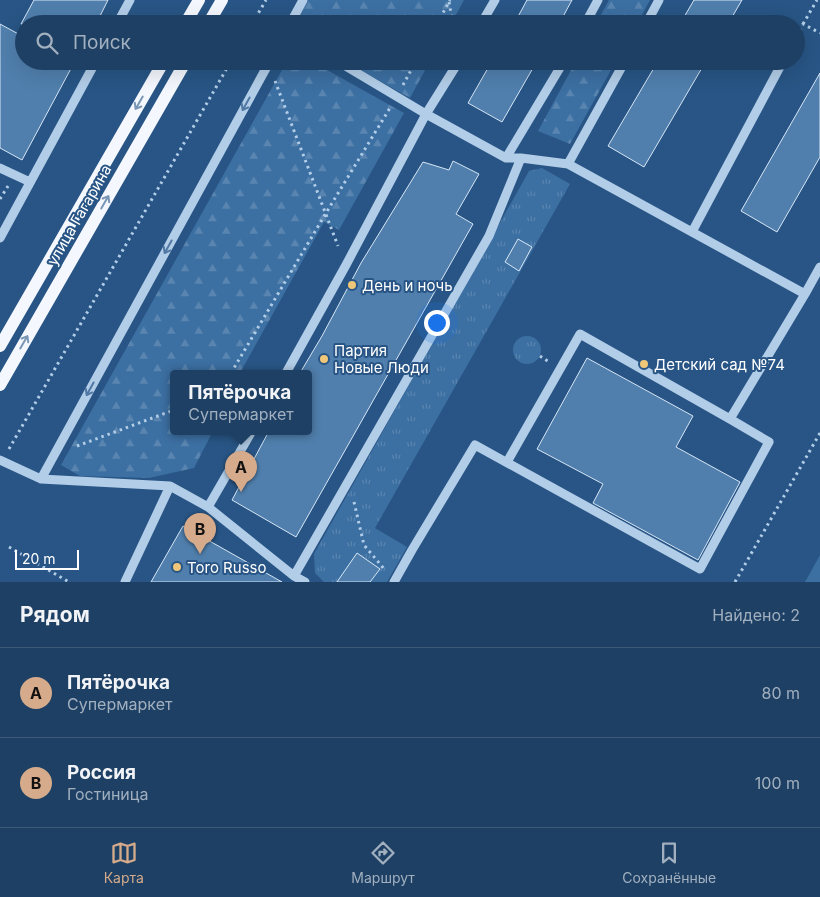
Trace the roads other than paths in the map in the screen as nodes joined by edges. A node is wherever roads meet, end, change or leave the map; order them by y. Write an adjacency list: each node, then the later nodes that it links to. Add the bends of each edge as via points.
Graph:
1 (130, 0): 8 (lane)
2 (199, 0): 9 (main road)
3 (222, 0): 10 (main road)
4 (303, 0): 11 (lane)
5 (495, 0): 12 (lane)
6 (598, 0): 13 (lane)
7 (659, 0): 14 (lane)
8 (122, 15)
9 (190, 15)
10 (213, 15)
11 (295, 15)
12 (486, 15)
13 (590, 15)
14 (651, 15)
15 (91, 70): 29 (lane)
16 (159, 70): 34 (main road, улица Гагарина, one-way to 34)
17 (181, 70): 36 (main road, улица Гагарина, one-way to 17)
18 (265, 70): 41 (lane, one-way to 41)
19 (352, 70): 24 (lane)
20 (453, 70): 24 (lane)
21 (559, 70): 25 (lane)
22 (620, 70): 27 (lane)
23 (778, 70): 30 (lane)
24 (426, 114): 25 (lane); 35 (lane)
25 (506, 158): 26 (lane)
26 (521, 158): 27 (lane); 44 (lane, via 489,236)
27 (568, 164): 30 (lane)
28 (0, 168): 29 (lane)
29 (30, 182): 31 (lane)
30 (692, 232): 33 (lane)
31 (0, 238)
32 (820, 267): 33 (lane)
33 (804, 294): 37 (lane)
34 (0, 346)
35 (288, 370)
36 (0, 385)
37 (730, 419): 40 (lane, via 580,334); 40 (lane, via 769,442 700,568)
38 (250, 435): 43 (lane)
39 (3, 457): 41 (lane)
40 (507, 462): 47 (lane, via 475,444)
41 (42, 479): 42 (lane)
42 (170, 486): 43 (lane); 45 (lane)
43 (208, 507): 44 (lane)
44 (294, 576): 46 (lane)
45 (125, 582)
46 (305, 582)
47 (394, 582)

